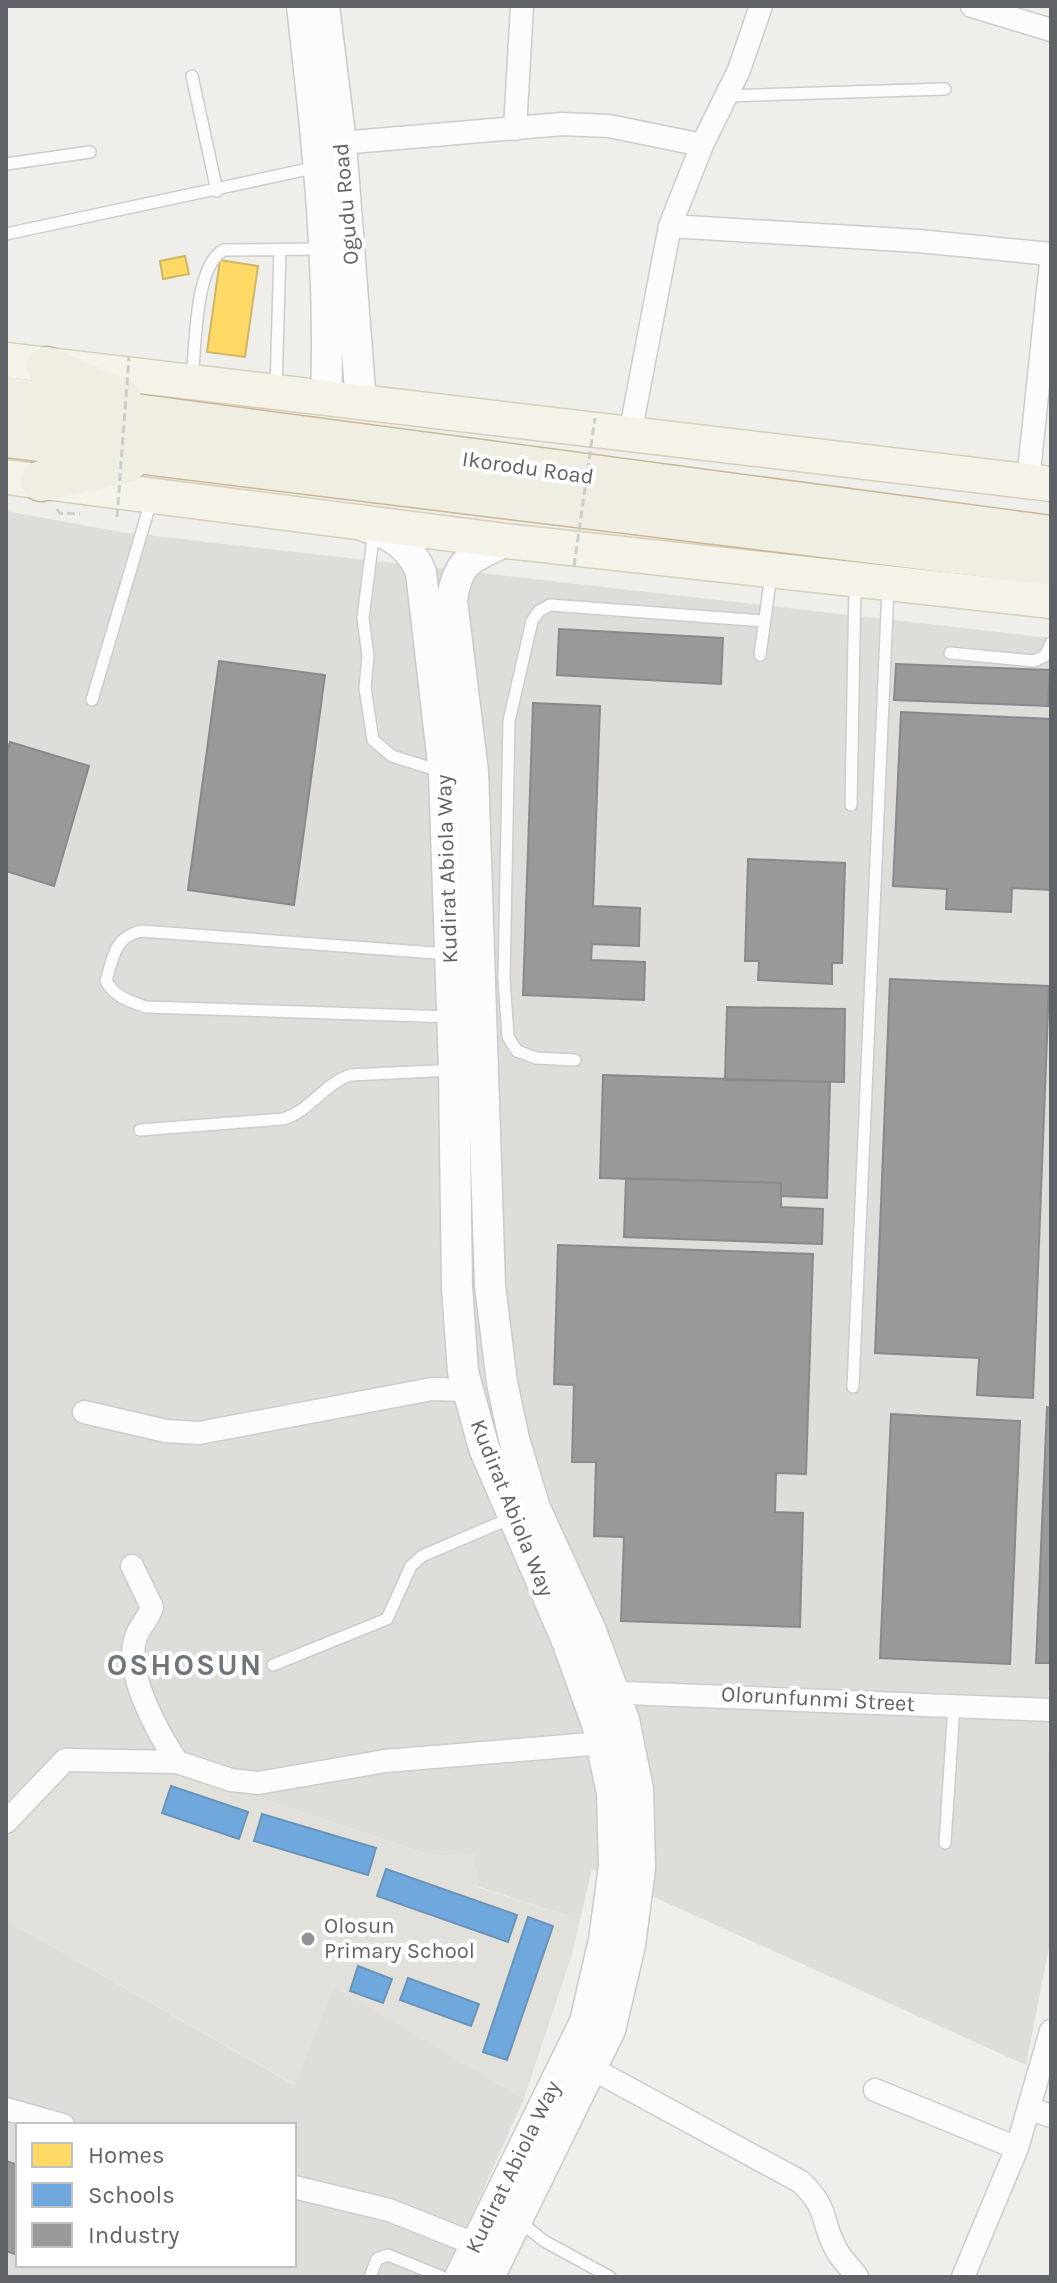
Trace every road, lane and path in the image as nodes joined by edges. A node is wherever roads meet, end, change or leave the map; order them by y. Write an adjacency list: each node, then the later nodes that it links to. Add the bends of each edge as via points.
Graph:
1 (302, 6): 15 (main road, Ogudu Road)
2 (324, 6): 11 (main road, Ogudu Road)
3 (522, 6): 10 (street)
4 (761, 6): 9 (street)
5 (972, 6): 6 (street)
6 (1051, 30)
7 (192, 76): 16 (lane)
8 (945, 89): 9 (lane)
9 (725, 96): 12 (street)
10 (515, 129): 11 (street); 12 (street, via 609,126)
11 (341, 143): 20 (main road, Ogudu Road)
12 (702, 145): 17 (street)
13 (90, 152): 14 (lane)
14 (6, 164)
15 (320, 166): 16 (lane); 20 (main road, Ogudu Road)
16 (217, 191): 18 (lane)
17 (670, 226): 21 (street); 35 (street)
18 (6, 234)
19 (280, 249): 20 (lane); 26 (lane, via 224,250 209,264 202,282); 28 (lane)
20 (338, 249): 31 (main road, Ogudu Road); 32 (main road, Ogudu Road)
21 (1051, 254)
22 (1051, 262): 40 (street)
23 (129, 357): 41 (path, bridge)
24 (6, 360): 25 (main road, Ikorodu Road)
25 (47, 367): 26 (main road, Ikorodu Road); 30 (highway)
26 (192, 382): 28 (main road, Ikorodu Road)
27 (6, 385): 30 (lane)
28 (276, 393): 31 (main road, Ikorodu Road)
29 (6, 397): 33 (highway, Ikorodu Road)
30 (118, 398): 33 (highway); 39 (lane, via 394,439)
31 (326, 399): 32 (main road, Ikorodu Road)
32 (361, 403): 35 (main road, Ikorodu Road)
33 (157, 416): 44 (highway, Ikorodu Road)
34 (595, 418): 47 (path, bridge)
35 (630, 434): 40 (main road, Ikorodu Road)
36 (6, 437): 38 (highway, Ikorodu Road)
37 (35, 473): 38 (highway); 38 (main road, Ikorodu Road)
38 (134, 473): 42 (main road, Ikorodu Road); 46 (highway, Ikorodu Road); 55 (lane)
39 (701, 476)
40 (1039, 483)
41 (117, 517)
42 (331, 517): 43 (main road, Kudirat Abiola Way); 45 (main road, Ikorodu Road)
43 (374, 529): 56 (main road, Kudirat Abiola Way, via 401,542 421,572); 56 (lane, via 363,618 373,740 392,756)
44 (1051, 536)
45 (506, 541): 48 (main road, Ikorodu Road); 56 (main road, Kudirat Abiola Way, via 470,558 455,579)
46 (1051, 565)
47 (574, 566)
48 (772, 569): 49 (main road, Ikorodu Road); 51 (lane)
49 (872, 579): 50 (main road, Ikorodu Road); 57 (lane); 63 (lane)
50 (1051, 601)
51 (765, 621): 54 (lane); 60 (lane, via 550,605 532,621 509,721 504,978 508,1037 517,1051 536,1058)
52 (1051, 643): 53 (lane, via 1045,656 1034,661)
53 (950, 653)
54 (760, 655)
55 (92, 700)
56 (458, 772): 58 (main road, Kudirat Abiola Way); 69 (main road, Kudirat Abiola Way, via 490,1285 502,1383 535,1508 591,1631)
57 (851, 805)
58 (450, 954): 59 (main road, Kudirat Abiola Way); 59 (lane, via 141,931 117,944 106,981 126,1000 146,1007)
59 (452, 1017): 61 (main road, Kudirat Abiola Way)
60 (575, 1060)
61 (454, 1070): 62 (lane, via 350,1075 283,1119); 64 (main road, Kudirat Abiola Way, via 457,1287)
62 (140, 1130)
63 (853, 1387)
64 (468, 1390): 65 (street, via 432,1389 199,1433); 66 (main road, Kudirat Abiola Way)
65 (84, 1412)
66 (511, 1518): 68 (lane, via 422,1556 411,1566 387,1619); 69 (main road, Kudirat Abiola Way, via 567,1641)
67 (132, 1566): 73 (street, via 152,1607 134,1641 135,1669 157,1728)
68 (273, 1665)
69 (599, 1692): 70 (street, Olorunfunmi Street); 72 (main road, Kudirat Abiola Way); 77 (main road, Kudirat Abiola Way, via 624,1720 638,1789 640,1868 630,1945 610,2030)
70 (954, 1706): 71 (street, Olorunfunmi Street); 75 (lane)
71 (1051, 1710)
72 (603, 1743): 73 (street, via 385,1761 258,1783); 85 (main road, Kudirat Abiola Way, via 612,1793 614,1866 604,1940 585,2022)
73 (177, 1762): 74 (street, via 65,1760)
74 (6, 1822)
75 (945, 1843)
76 (1051, 2031): 80 (street)
77 (591, 2068): 84 (main road, Kudirat Abiola Way); 91 (street, via 801,2182 816,2196 835,2249)
78 (875, 2090): 82 (street)
79 (6, 2109): 81 (street)
80 (1041, 2112): 82 (street)
81 (56, 2123)
82 (1017, 2148): 92 (street)
83 (296, 2187): 85 (street, via 389,2210)
84 (517, 2219): 85 (main road, Kudirat Abiola Way); 90 (lane, via 544,2241)
85 (488, 2259): 89 (main road, Kudirat Abiola Way)
86 (418, 2272): 87 (lane, via 385,2255 377,2259); 88 (lane)
87 (370, 2277)
88 (442, 2277)
89 (460, 2277)
90 (610, 2277)
91 (857, 2277)
92 (963, 2277)

